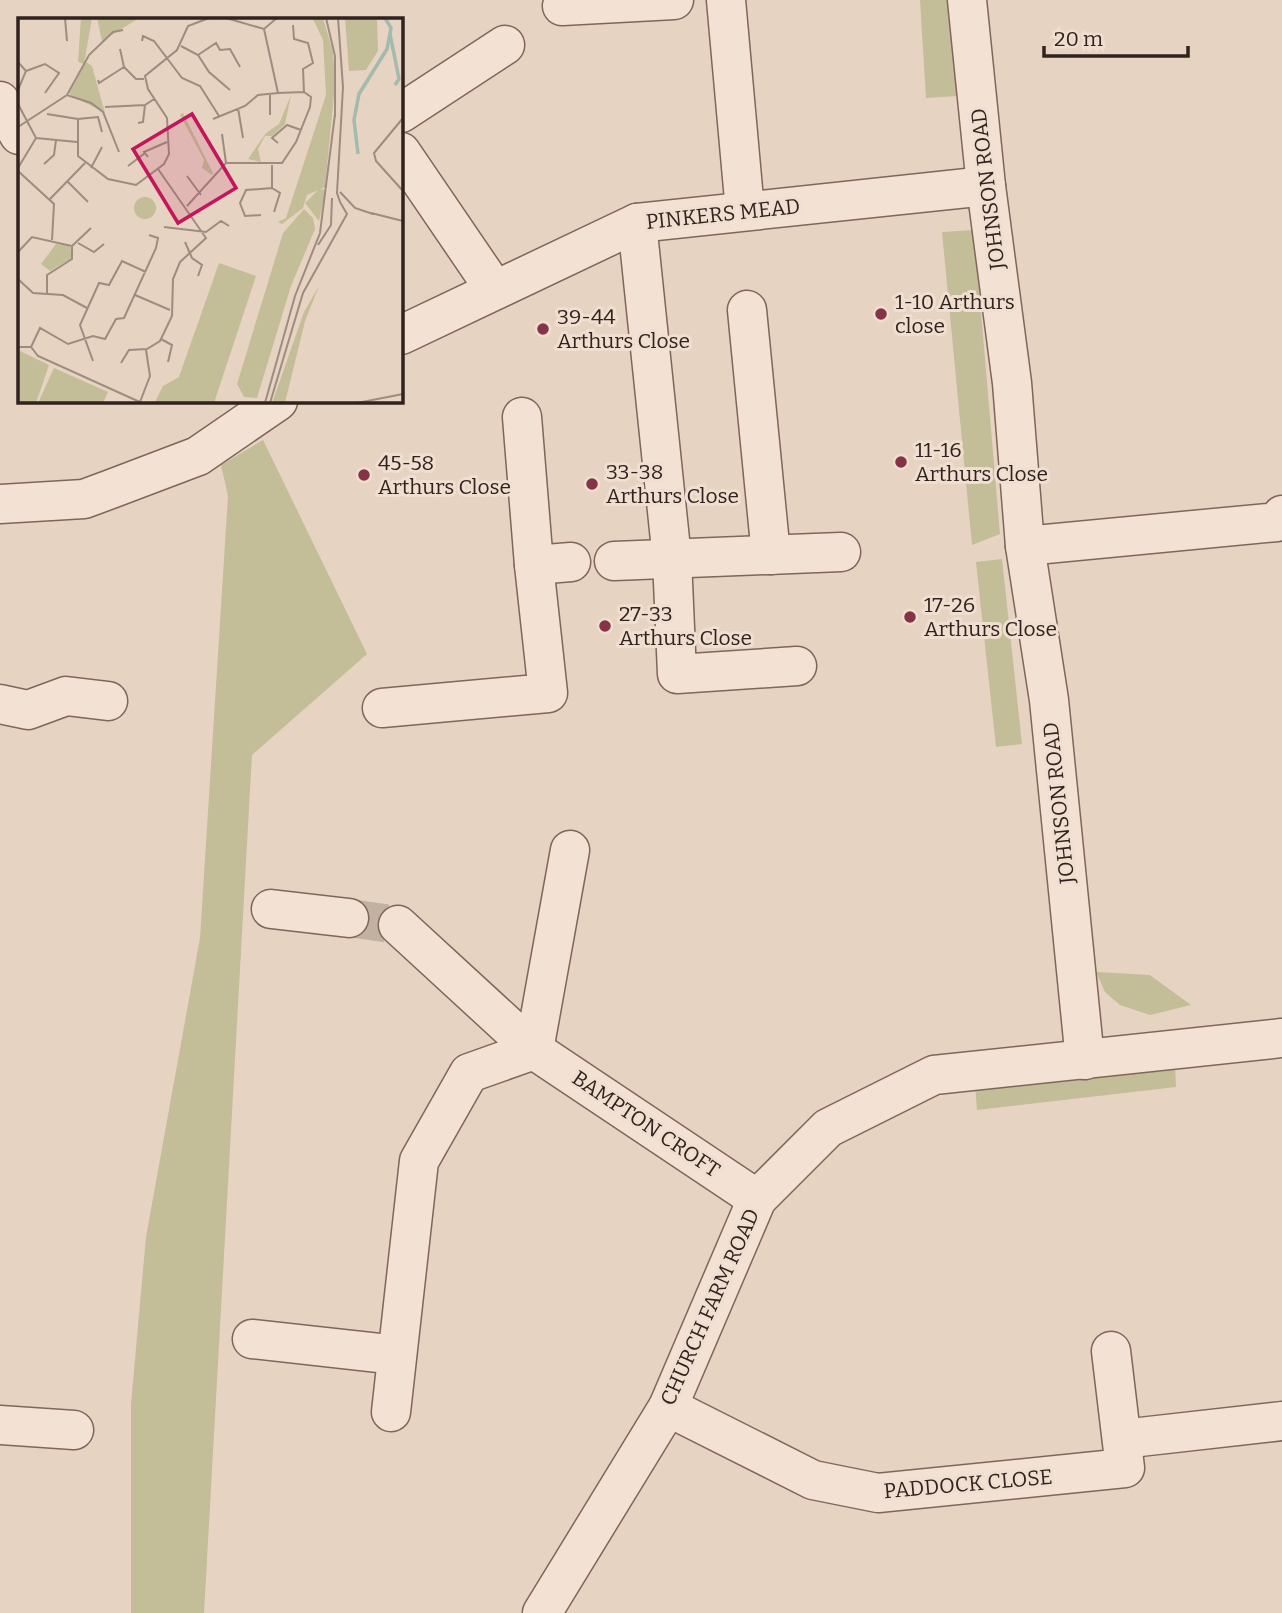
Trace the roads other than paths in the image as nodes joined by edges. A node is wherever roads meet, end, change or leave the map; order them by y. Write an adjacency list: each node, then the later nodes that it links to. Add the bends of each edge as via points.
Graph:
1 (674, 0): 4 (street)
2 (726, 0): 11 (street)
3 (967, 0): 10 (street, JOHNSON ROAD)
4 (562, 6)
5 (505, 45): 7 (street)
6 (0, 101): 8 (street)
7 (402, 112)
8 (18, 133)
9 (402, 153): 13 (street)
10 (986, 186): 11 (street, PINKERS MEAD); 20 (street, JOHNSON ROAD, via 1012,383)
11 (745, 211): 12 (street, PINKERS MEAD)
12 (637, 223): 13 (street, PINKERS MEAD); 23 (street)
13 (495, 290): 15 (street, PINKERS MEAD)
14 (747, 310): 22 (street)
15 (402, 335)
16 (277, 402): 18 (street, via 198,456 136,480 84,499)
17 (522, 417): 28 (street, via 553,564 548,693)
18 (0, 504)
19 (1282, 515): 20 (street, via 1277,522)
20 (1026, 546): 35 (street, JOHNSON ROAD, via 1048,700)
21 (841, 552): 22 (street)
22 (771, 555): 23 (street)
23 (672, 559): 24 (street); 25 (street, via 677,674)
24 (614, 561)
25 (797, 666)
26 (108, 701): 27 (street, via 66,696 28,710)
27 (0, 704)
28 (382, 708)
29 (570, 850): 34 (street)
30 (271, 909): 31 (street)
31 (349, 918)
32 (398, 925): 34 (street, BAMPTON CROFT)
33 (1282, 1038): 35 (street, CHURCH FARM ROAD)
34 (534, 1050): 36 (street, BAMPTON CROFT); 39 (street, via 469,1073 419,1161)
35 (1085, 1060): 36 (street, CHURCH FARM ROAD, via 934,1075 828,1128)
36 (757, 1199): 40 (street, CHURCH FARM ROAD)
37 (252, 1339): 39 (street)
38 (1111, 1350): 45 (street, PADDOCK CLOSE)
39 (397, 1355): 41 (street)
40 (668, 1407): 45 (street, PADDOCK CLOSE, via 813,1480 878,1493 1125,1468); 46 (street, CHURCH FARM ROAD)
41 (391, 1412)
42 (1282, 1420): 45 (street)
43 (0, 1425): 44 (street)
44 (74, 1430)
45 (1122, 1439)
46 (542, 1613)

